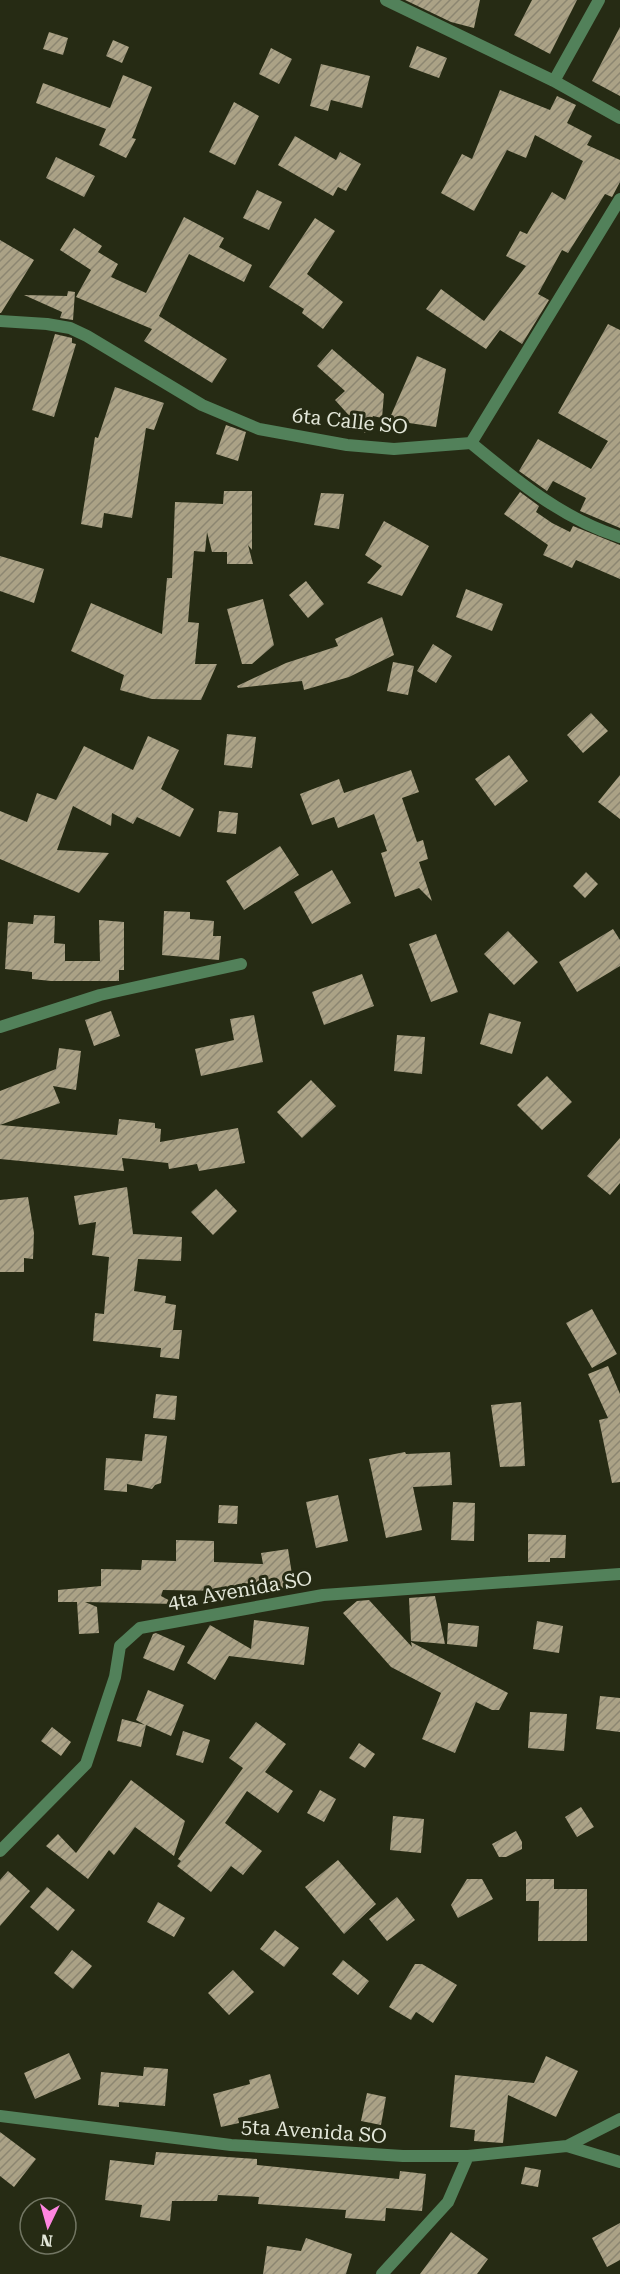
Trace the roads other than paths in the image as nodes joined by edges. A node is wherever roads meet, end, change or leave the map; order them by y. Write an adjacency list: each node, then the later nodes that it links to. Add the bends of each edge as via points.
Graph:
1 (386, 0): 3 (street)
2 (599, 0): 3 (street)
3 (554, 81): 4 (street)
4 (620, 118)
5 (620, 199): 7 (street)
6 (0, 321): 7 (street, 6ta Calle SO, via 70,328 202,405 259,429 394,449)
7 (471, 443): 8 (street, via 556,508)
8 (620, 537)
9 (241, 964): 10 (street, via 100,994)
10 (0, 1027)
11 (620, 1574): 12 (street, 4ta Avenida SO, via 323,1595 140,1628 120,1646 115,1677 86,1764)
12 (0, 1851)
13 (0, 2116): 16 (street, 5ta Avenida SO, via 231,2145 403,2156)
14 (620, 2120): 15 (street, 5ta Avenida SO)
15 (567, 2146): 16 (street, 5ta Avenida SO); 17 (street)
16 (468, 2156): 18 (street, via 448,2202)
17 (620, 2162)
18 (382, 2274)

